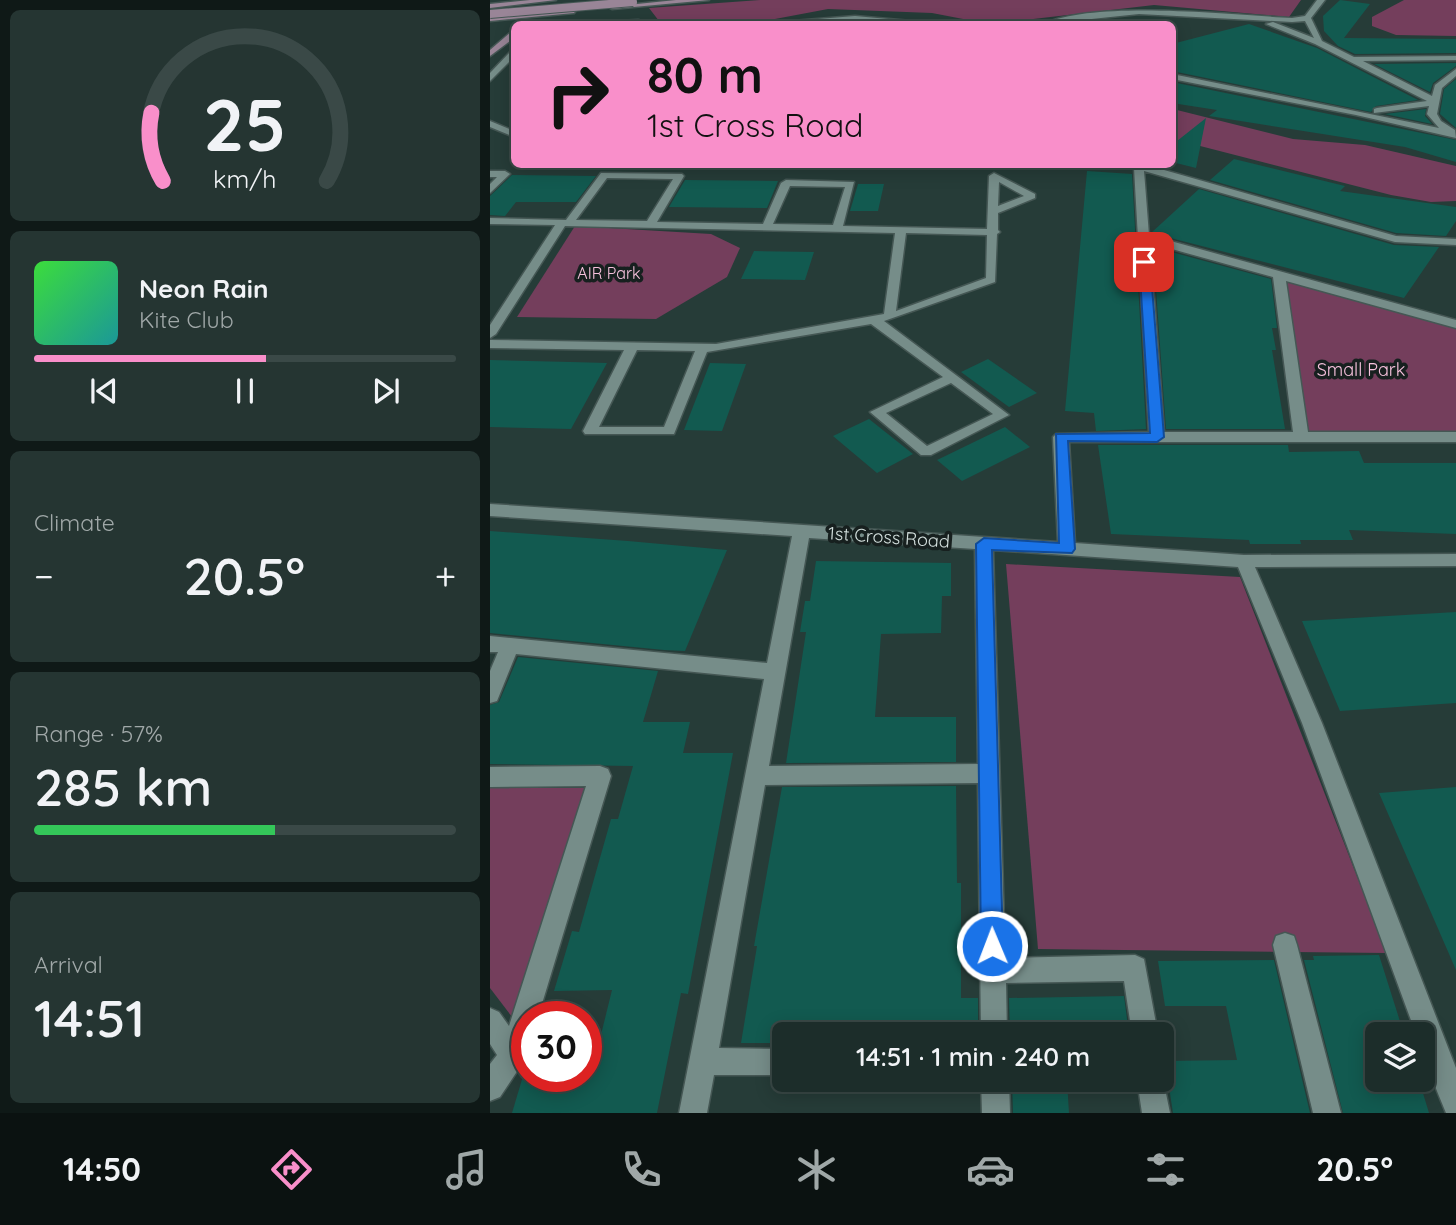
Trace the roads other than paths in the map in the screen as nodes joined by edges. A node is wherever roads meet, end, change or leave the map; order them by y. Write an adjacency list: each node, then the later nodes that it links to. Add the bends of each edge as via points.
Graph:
1 (552, 0): 6 (main road)
2 (603, 0): 8 (main road, bridge)
3 (657, 0): 7 (main road)
4 (705, 0): 7 (main road)
5 (1321, 0): 11 (street)
6 (541, 1): 8 (main road); 9 (main road)
7 (630, 4): 8 (main road, bridge); 9 (main road); 13 (street, via 619,11); 14 (street)
8 (490, 12): 9 (main road)
9 (540, 14): 12 (main road)
10 (1250, 16): 11 (street); 17 (street, via 1134,11); 19 (street)
11 (1307, 18): 19 (street)
12 (530, 21)
13 (618, 21)
14 (638, 21)
15 (808, 21): 16 (street)
16 (898, 21)
17 (1068, 21)
18 (511, 36): 20 (main road)
19 (1318, 42): 23 (street)
20 (490, 54)
21 (511, 56): 25 (street)
22 (1456, 58): 23 (street)
23 (1349, 59): 27 (street)
24 (1456, 72): 27 (street, via 1438,87)
25 (490, 78)
26 (1176, 78): 28 (street)
27 (1435, 101): 28 (street); 31 (street, via 1432,114 1437,123)
28 (1356, 112): 31 (street)
29 (490, 124): 30 (street)
30 (511, 133)
31 (1456, 135)
32 (1135, 168): 44 (street)
33 (1142, 168): 45 (street, via 1395,239)
34 (490, 174): 35 (lane, via 505,174)
35 (490, 190)
36 (995, 211): 43 (lane)
37 (490, 221): 38 (lane)
38 (566, 223): 39 (lane); 39 (lane, via 604,175 679,176); 51 (lane)
39 (651, 224): 40 (lane)
40 (767, 227): 41 (lane); 41 (lane, via 786,183 851,184)
41 (837, 228): 42 (lane)
42 (901, 230): 43 (lane); 48 (lane)
43 (995, 232): 48 (lane, via 992,280)
44 (1143, 237): 47 (street); 56 (street)
45 (1450, 242): 46 (street)
46 (1456, 254)
47 (1279, 275): 50 (street); 57 (street)
48 (889, 317): 49 (lane)
49 (874, 320): 54 (lane); 55 (lane)
50 (1456, 324)
51 (490, 334)
52 (490, 344): 53 (lane)
53 (632, 347): 54 (lane); 54 (lane, via 590,431 669,431)
54 (702, 348)
55 (952, 378): 55 (lane, via 1002,415 926,452 877,412)
56 (1157, 437): 57 (street); 62 (street, via 1061,437)
57 (1301, 437): 58 (street)
58 (1456, 438)
59 (490, 510): 60 (street, 1st Cross Road)
60 (802, 531): 61 (street, 1st Cross Road); 67 (street)
61 (984, 544): 62 (street, 1st Cross Road); 69 (street)
62 (1067, 549): 64 (street, 1st Cross Road)
63 (1456, 560): 64 (street, 1st Cross Road)
64 (1244, 561): 85 (street, via 1312,723)
65 (490, 645): 66 (street)
66 (510, 646): 67 (street); 68 (street)
67 (776, 672): 70 (street)
68 (490, 695)
69 (989, 773): 70 (street); 73 (street)
70 (756, 776): 80 (street)
71 (490, 777): 74 (street, via 600,776)
72 (1285, 945): 89 (street)
73 (993, 971): 76 (street); 77 (street, via 1135,968)
74 (530, 1001)
75 (490, 1021): 78 (street)
76 (994, 1022)
77 (1142, 1022)
78 (511, 1052)
79 (511, 1058): 82 (street)
80 (703, 1061): 81 (street); 86 (street)
81 (772, 1062)
82 (490, 1087)
83 (995, 1092): 87 (street)
84 (1153, 1092): 88 (street)
85 (1456, 1104)
86 (693, 1113)
87 (996, 1113)
88 (1156, 1113)
89 (1327, 1113)

